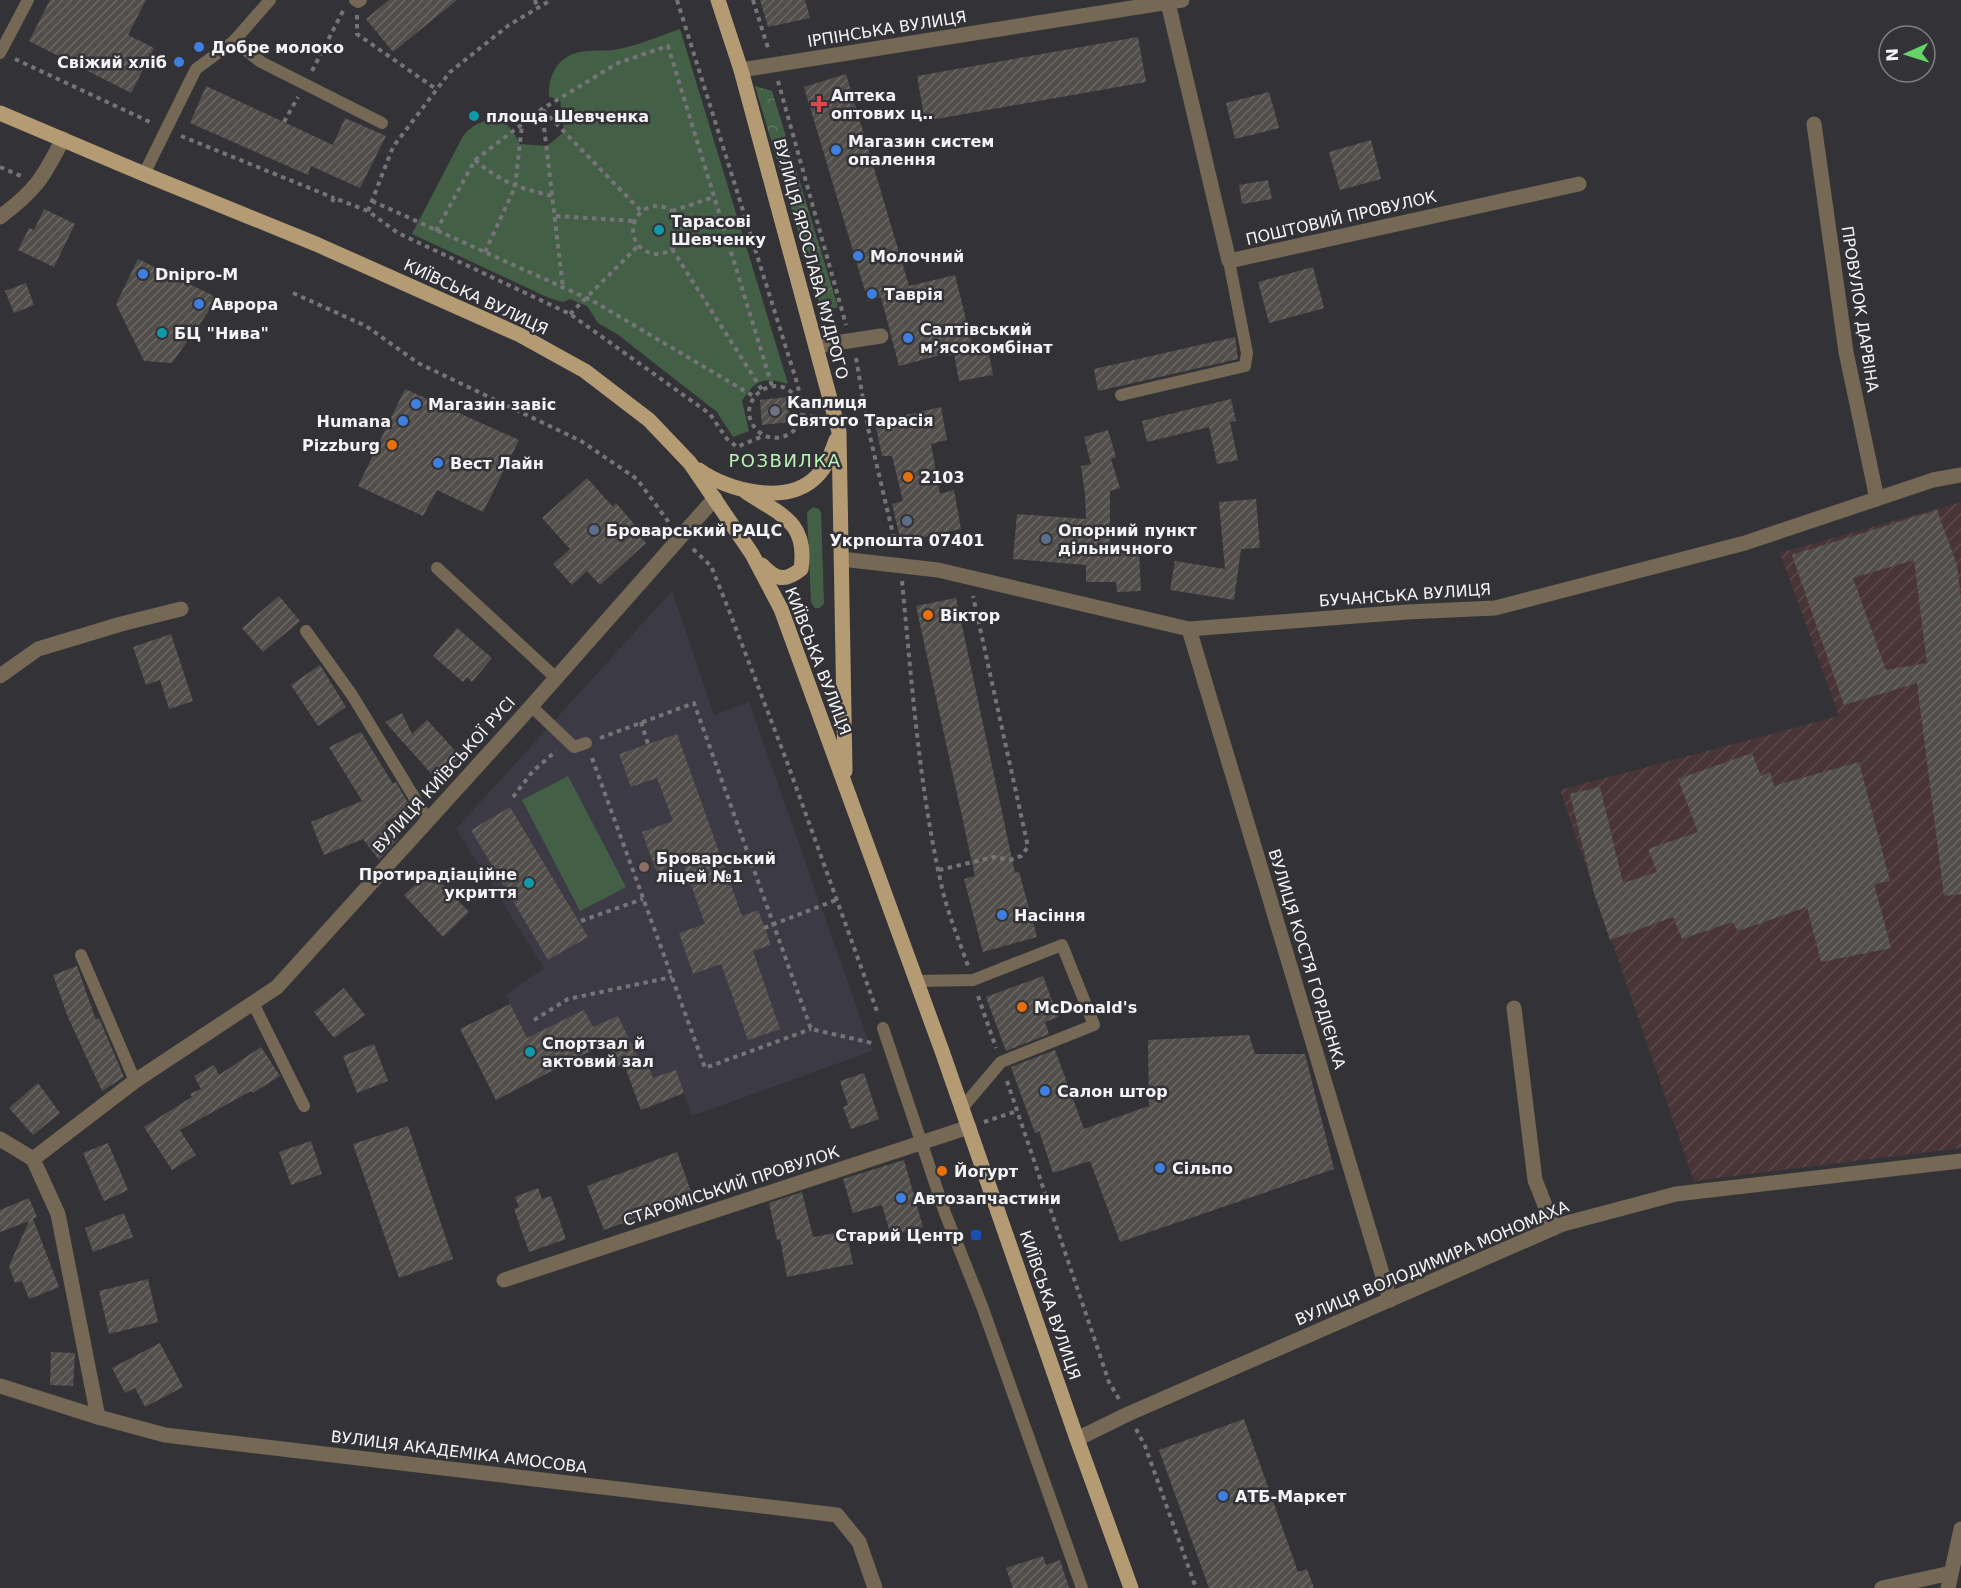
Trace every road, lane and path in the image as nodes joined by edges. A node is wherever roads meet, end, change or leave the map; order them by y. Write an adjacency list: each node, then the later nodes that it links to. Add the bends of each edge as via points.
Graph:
1 (28, 0): 12 (lane)
2 (270, 0): 11 (lane)
3 (535, 0): 10 (path)
4 (551, 0): 10 (path)
5 (677, 0): 57 (path, via 798,386)
6 (718, 0): 14 (main road, ВУЛИЦЯ ЯРОСЛАВА МУДРОГО)
7 (753, 0): 13 (path)
8 (355, 1): 15 (path); 16 (path, via 357,34)
9 (1175, 1): 13 (street, ІРПІНСЬКА ВУЛИЦЯ); 44 (street, ПОШТОВИЙ ПРОВУЛОК)
10 (537, 7): 16 (path, via 450,72)
11 (234, 41): 15 (lane, via 261,62); 26 (lane, via 196,69)
12 (0, 53)
13 (773, 65): 14 (street, ІРПІНСЬКА ВУЛИЦЯ); 50 (path)
14 (741, 70): 51 (main road, ВУЛИЦЯ ЯРОСЛАВА МУДРОГО)
15 (305, 84): 19 (path); 20 (lane)
16 (436, 89): 32 (path, via 393,147)
17 (542, 109): 21 (path); 30 (path); 31 (path, via 618,63 668,46); 35 (path)
18 (0, 113): 23 (main road, КИЇВСЬКА ВУЛИЦЯ)
19 (284, 122)
20 (382, 123)
21 (522, 124): 24 (path); 29 (path)
22 (1814, 124): 67 (street, ПРОВУЛОК ДАРВІНА, via 1846,352)
23 (63, 139): 26 (main road, КИЇВСЬКА ВУЛИЦЯ); 38 (street, via 38,184)
24 (475, 160): 29 (path); 40 (path)
25 (0, 167): 27 (path)
26 (144, 174): 63 (main road, КИЇВСЬКА ВУЛИЦЯ, via 316,243 529,340 612,390 650,420)
27 (26, 178)
28 (1579, 184): 44 (street, ПОШТОВИЙ ПРОВУЛОК)
29 (515, 187): 30 (path); 43 (path)
30 (553, 196): 37 (path)
31 (714, 197): 36 (path); 52 (path)
32 (372, 201): 34 (path); 40 (path)
33 (332, 202): 34 (path, via 334,198)
34 (368, 211): 48 (path, via 398,233)
35 (641, 211): 36 (path, via 656,205); 39 (path)
36 (672, 211): 42 (path, via 681,231)
37 (555, 216): 39 (path); 45 (path)
38 (0, 217)
39 (634, 221): 41 (path, via 632,232)
40 (436, 231): 43 (path)
41 (638, 246): 42 (path, via 653,254); 47 (path)
42 (672, 249): 53 (path)
43 (485, 252): 45 (path)
44 (1229, 261): 54 (lane, via 1247,353 1245,366)
45 (563, 288): 47 (path)
46 (293, 293): 68 (path, via 366,326 418,363 581,441 637,479)
47 (585, 298): 48 (path); 55 (path)
48 (570, 314): 62 (path, via 710,414 737,447)
49 (881, 336): 50 (street)
50 (851, 340): 51 (street); 56 (path)
51 (816, 346): 61 (main road, ВУЛИЦЯ ЯРОСЛАВА МУДРОГО)
52 (772, 387): 53 (path); 57 (path, via 792,392)
53 (762, 390): 55 (path)
54 (1121, 395)
55 (755, 397): 62 (path, via 750,417)
56 (863, 406): 58 (path); 71 (path)
57 (801, 407): 59 (path)
58 (855, 408)
59 (801, 415): 60 (path); 62 (path, via 788,435)
60 (818, 417)
61 (839, 432): 65 (main road, via 827,464 807,484 778,492); 70 (main road, ВУЛИЦЯ ЯРОСЛАВА МУДРОГО)
62 (764, 436)
63 (690, 463): 65 (main road, via 711,478); 66 (main road, КИЇВСЬКА ВУЛИЦЯ)
64 (1961, 475): 67 (street, БУЧАНСЬКА ВУЛИЦЯ)
65 (744, 490): 69 (main road, via 791,522 802,543 801,569 781,578 771,574)
66 (716, 498): 68 (street, ВУЛИЦЯ КИЇВСЬКОЇ РУСІ); 69 (main road, КИЇВСЬКА ВУЛИЦЯ)
67 (1877, 499): 75 (street, БУЧАНСЬКА ВУЛИЦЯ, via 1745,543 1495,608)
68 (680, 537): 78 (street, ВУЛИЦЯ КИЇВСЬКОЇ РУСІ); 89 (path, via 711,566)
69 (752, 554): 84 (main road, КИЇВСЬКА ВУЛИЦЯ, via 781,609)
70 (841, 559): 71 (street, БУЧАНСЬКА ВУЛИЦЯ); 84 (main road, ВУЛИЦЯ ЯРОСЛАВА МУДРОГО)
71 (900, 566): 73 (street, БУЧАНСЬКА ВУЛИЦЯ)
72 (437, 568): 78 (lane)
73 (970, 577): 75 (street, БУЧАНСЬКА ВУЛИЦЯ); 87 (path, via 1028,847 1021,856 1010,860 994,857)
74 (181, 609): 77 (street, via 38,649)
75 (1189, 629): 113 (street, ВУЛИЦЯ КОСТЯ ГОРДІЄНКА)
76 (306, 631): 86 (lane, via 352,695)
77 (0, 676)
78 (556, 678): 79 (street, ВУЛИЦЯ КИЇВСЬКОЇ РУСІ)
79 (531, 706): 81 (lane); 86 (street, ВУЛИЦЯ КИЇВСЬКОЇ РУСІ)
80 (641, 722): 82 (path); 83 (path); 91 (path, via 694,703)
81 (569, 743): 82 (lane, via 574,747); 85 (path, via 533,771)
82 (586, 743): 88 (path)
83 (648, 744)
84 (846, 783): 95 (main road, КИЇВСЬКА ВУЛИЦЯ)
85 (513, 797)
86 (428, 820): 96 (street, ВУЛИЦЯ КИЇВСЬКОЇ РУСІ, via 277,987)
87 (939, 870)
88 (643, 899): 90 (path); 94 (path)
89 (836, 900): 91 (path); 99 (path)
90 (581, 921)
91 (774, 924): 92 (path); 100 (path)
92 (764, 928)
93 (81, 955): 102 (lane)
94 (672, 977): 98 (path, via 568,999); 100 (path, via 705,1068)
95 (917, 981): 104 (main road, КИЇВСЬКА ВУЛИЦЯ); 104 (lane, via 973,980 1062,945 1094,1025 1000,1062)
96 (253, 1003): 102 (street, ВУЛИЦЯ КИЇВСЬКОЇ РУСІ); 103 (lane)
97 (1514, 1008): 111 (street, via 1535,1180)
98 (534, 1020)
99 (884, 1028): 101 (lane)
100 (812, 1029): 101 (path)
101 (890, 1047): 108 (lane)
102 (135, 1081): 109 (street, ВУЛИЦЯ КИЇВСЬКОЇ РУСІ)
103 (304, 1106)
104 (962, 1107): 106 (main road, КИЇВСЬКА ВУЛИЦЯ)
105 (1017, 1111): 106 (path)
106 (969, 1127): 108 (street, СТАРОМІСЬКИЙ ПРОВУЛОК); 116 (main road, КИЇВСЬКА ВУЛИЦЯ)
107 (0, 1139): 109 (street)
108 (922, 1142): 112 (street, СТАРОМІСЬКИЙ ПРОВУЛОК); 121 (lane)
109 (33, 1159): 115 (street, via 58,1214)
110 (1961, 1161): 111 (street, ВУЛИЦЯ ВОЛОДИМИРА МОНОМАХА, via 1676,1194)
111 (1554, 1228): 113 (street, ВУЛИЦЯ ВОЛОДИМИРА МОНОМАХА)
112 (504, 1280)
113 (1390, 1299): 116 (street, ВУЛИЦЯ ВОЛОДИМИРА МОНОМАХА)
114 (0, 1386): 115 (street, ВУЛИЦЯ АКАДЕМІКА АМОСОВА)
115 (98, 1417): 120 (street, ВУЛИЦЯ АКАДЕМІКА АМОСОВА, via 165,1434 837,1515 859,1542)
116 (1077, 1439): 122 (main road, КИЇВСЬКА ВУЛИЦЯ)
117 (1145, 1446): 123 (path)
118 (1961, 1529): 119 (street)
119 (1949, 1581): 124 (street)
120 (875, 1588)
121 (1082, 1588)
122 (1131, 1588)
123 (1196, 1588)
124 (1882, 1588)

